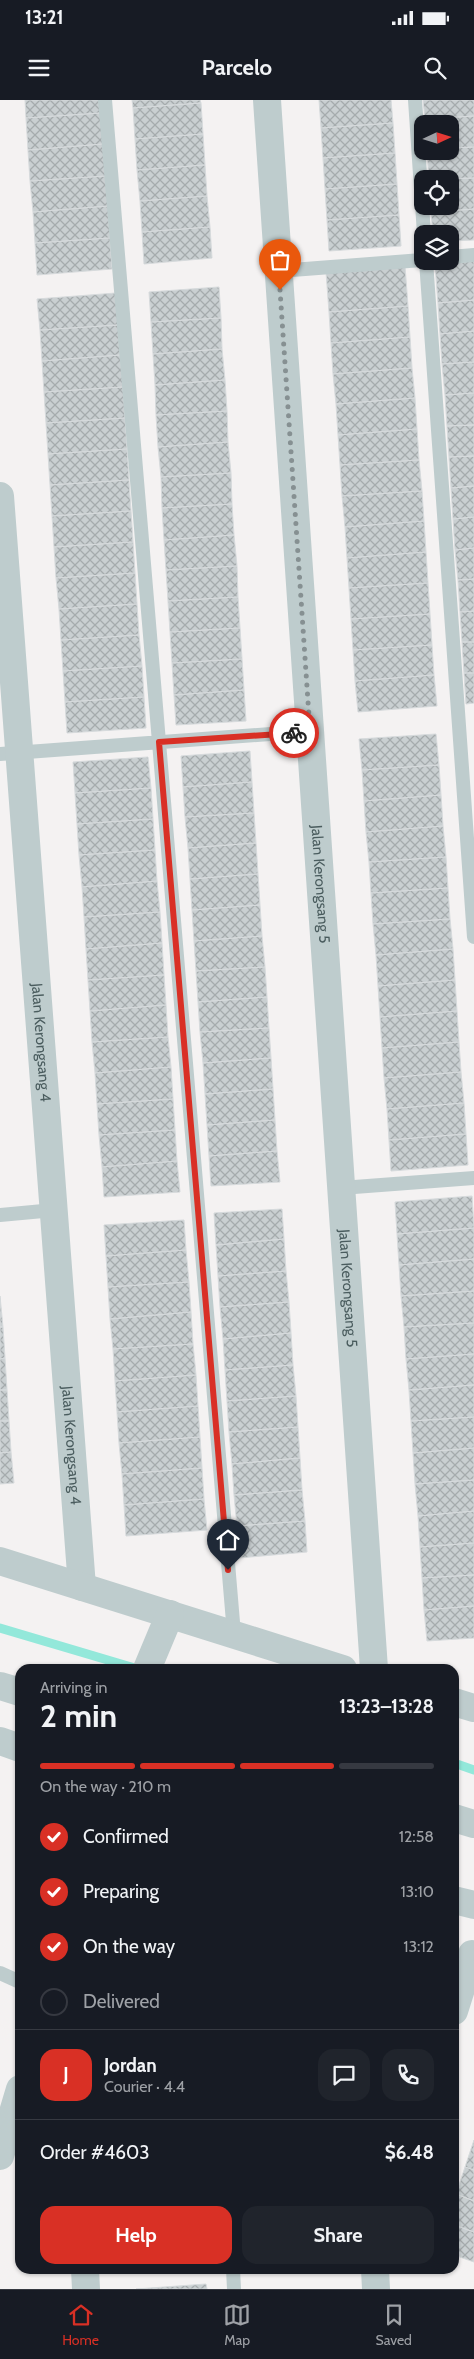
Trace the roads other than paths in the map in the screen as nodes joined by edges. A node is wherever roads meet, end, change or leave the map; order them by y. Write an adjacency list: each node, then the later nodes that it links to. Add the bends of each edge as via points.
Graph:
1 (105, 100): 12 (lane)
2 (267, 100): 9 (street, Jalan Kerongsang 5)
3 (415, 100): 4 (lane)
4 (423, 225)
5 (474, 256): 6 (lane)
6 (459, 257)
7 (414, 261): 9 (lane)
8 (427, 270): 14 (lane)
9 (279, 271): 11 (street, Jalan Kerongsang 5)
10 (0, 496): 13 (street, Jalan Kerongsang 4)
11 (310, 731): 12 (lane); 16 (street, Jalan Kerongsang 5)
12 (159, 742): 13 (lane); 22 (lane)
13 (10, 754): 17 (street, Jalan Kerongsang 4)
14 (474, 937)
15 (474, 1178): 16 (lane)
16 (341, 1188): 25 (street, Jalan Kerongsang 5)
17 (54, 1210): 18 (lane); 20 (street, Jalan Kerongsang 4)
18 (0, 1215)
19 (0, 1561): 20 (street)
20 (82, 1587): 21 (street)
21 (170, 1614): 22 (street); 23 (street)
22 (234, 1634): 24 (street)
23 (150, 1661)
24 (327, 1664)
25 (374, 1664)
26 (0, 1686): 27 (street)
27 (15, 1690)
28 (459, 1704): 29 (street)
29 (474, 1708)
30 (0, 1741): 31 (street)
31 (15, 1746)
32 (459, 1820): 33 (street)
33 (474, 1824)
34 (459, 1901): 35 (street)
35 (474, 1905)
36 (467, 1952): 39 (street)
37 (0, 1973): 38 (lane)
38 (15, 1980)
39 (459, 1988)
40 (15, 2106): 41 (street)
41 (0, 2156)
42 (85, 2274): 45 (street)
43 (233, 2274): 46 (lane)
44 (375, 2274): 47 (street)
45 (86, 2289)
46 (234, 2289)
47 (376, 2289)

